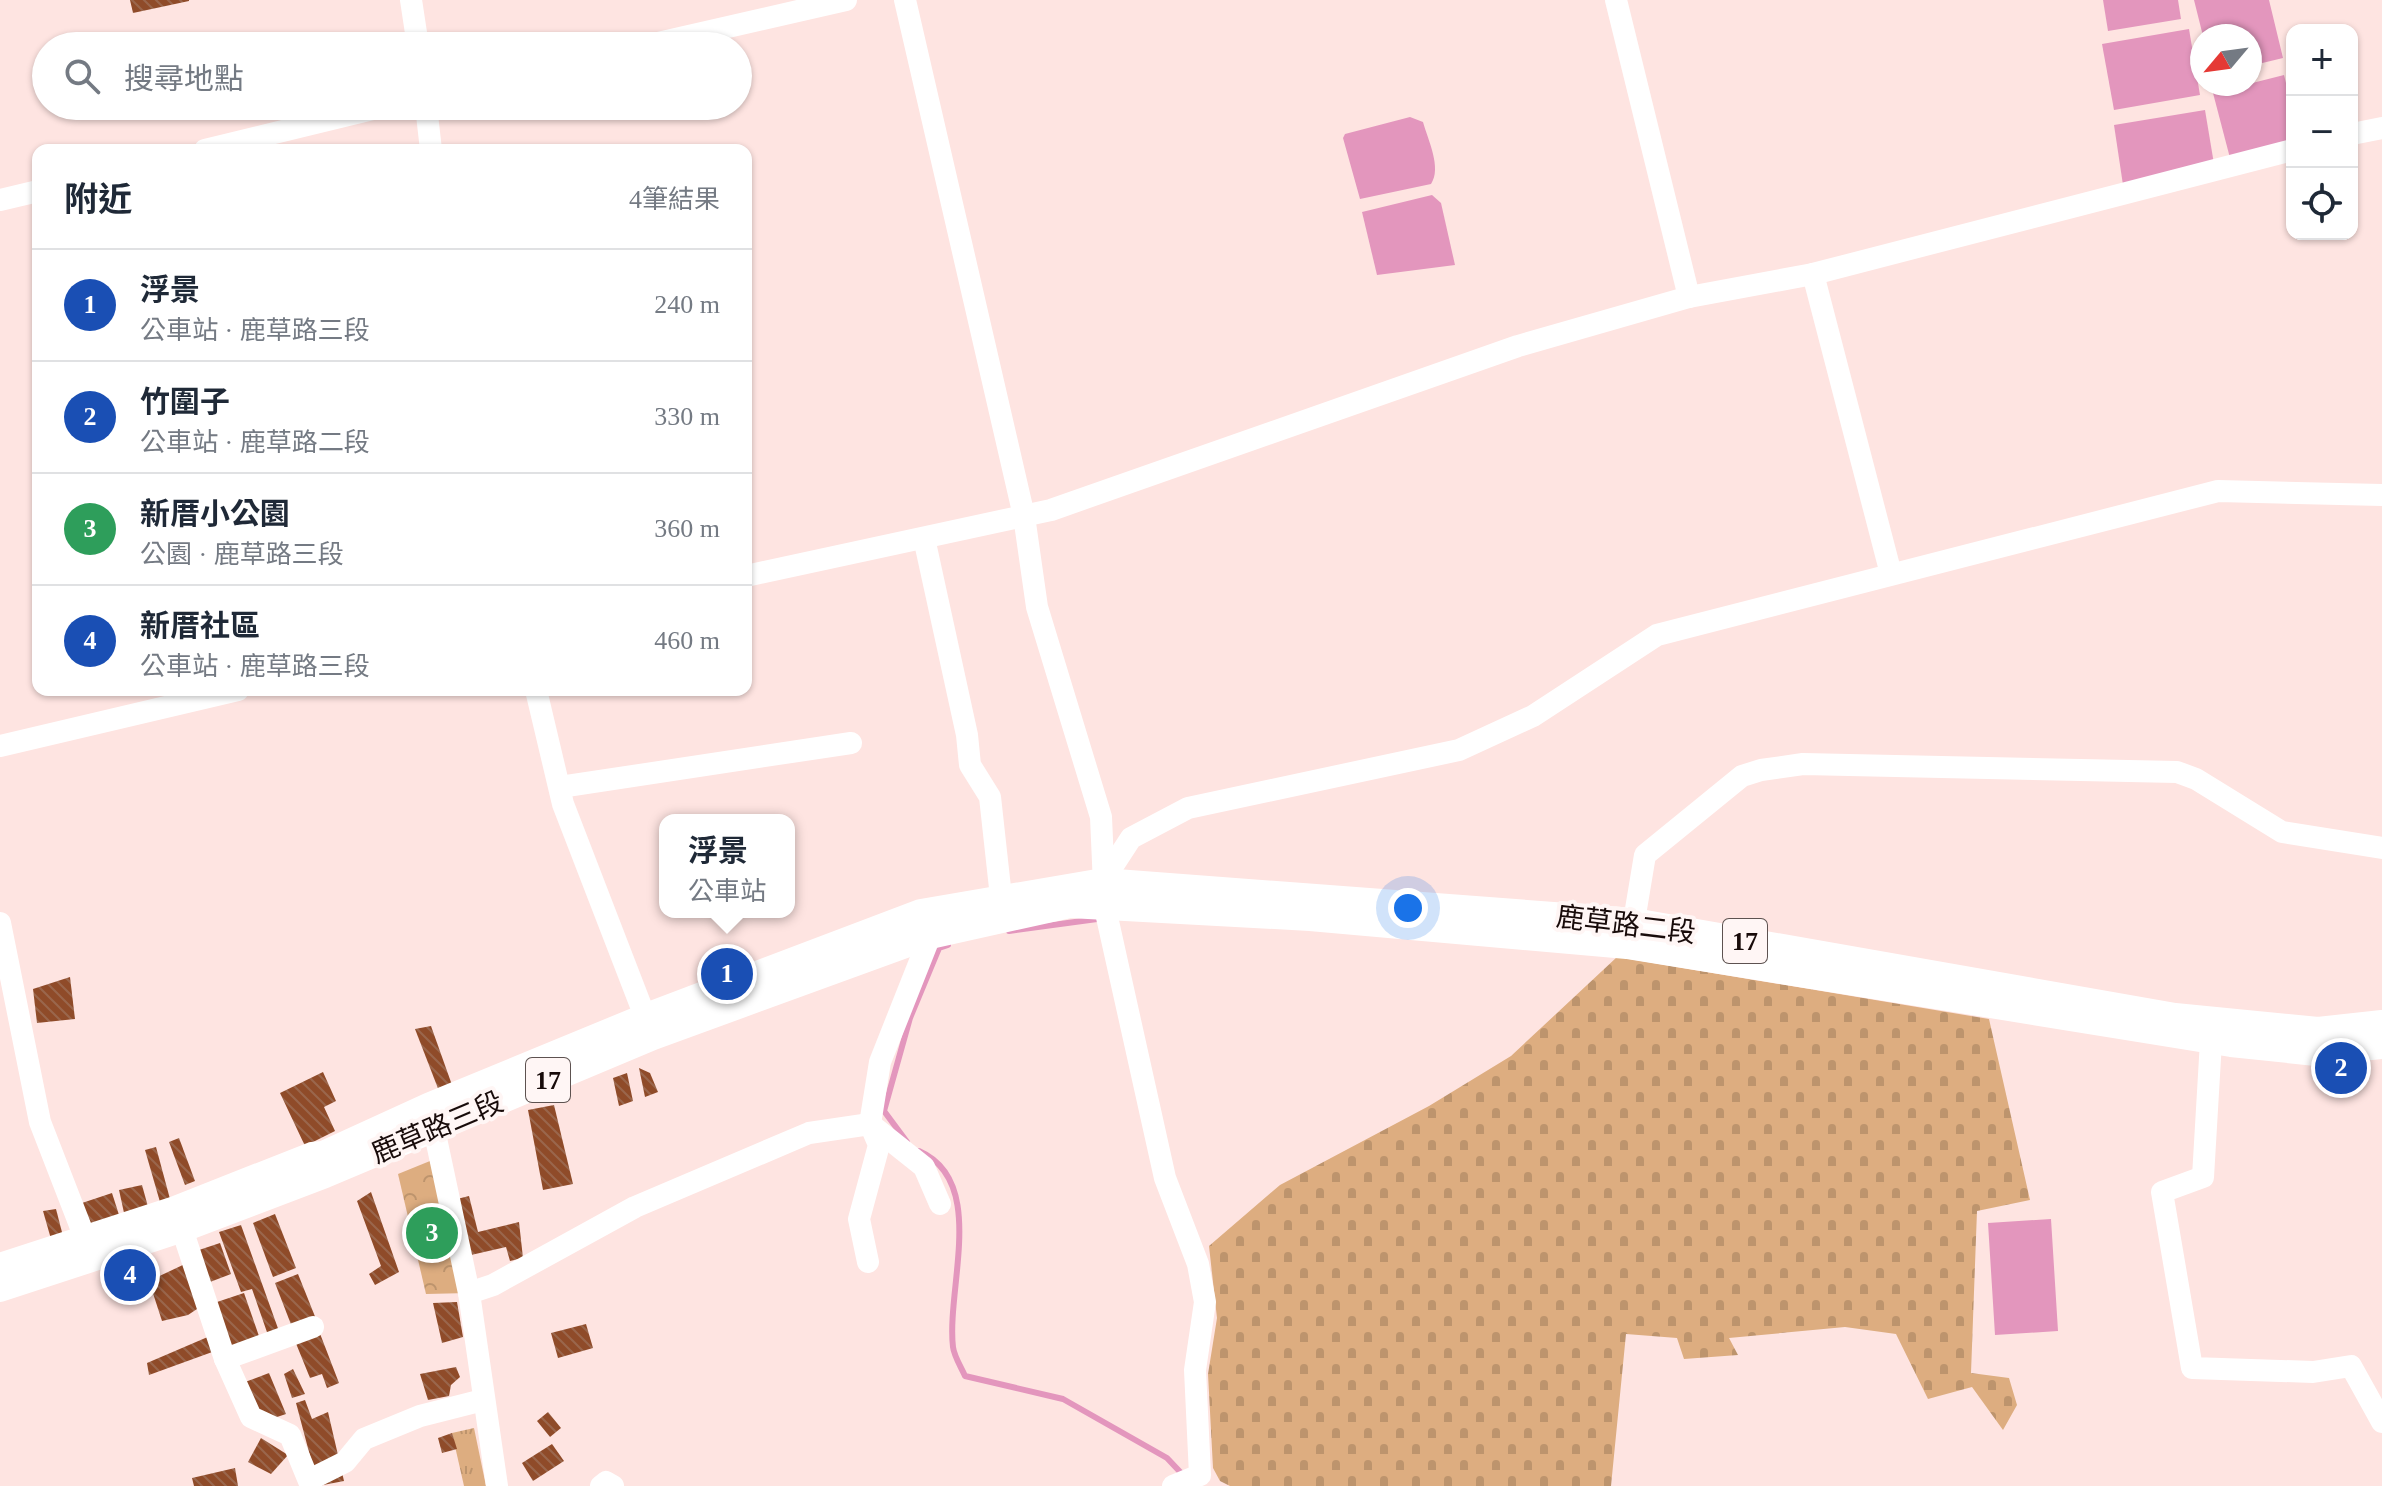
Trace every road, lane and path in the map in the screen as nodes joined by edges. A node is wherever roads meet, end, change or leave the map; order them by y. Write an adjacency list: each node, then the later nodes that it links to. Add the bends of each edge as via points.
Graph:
1 (411, 0): 5 (street)
2 (846, 0): 6 (street)
3 (905, 0): 19 (street)
4 (1616, 0): 17 (street)
5 (416, 32)
6 (706, 32)
7 (328, 120): 11 (street)
8 (428, 120): 12 (street)
9 (2382, 128): 10 (street)
10 (2358, 133)
11 (230, 144)
12 (430, 144)
13 (2286, 152): 16 (street)
14 (32, 192): 15 (street)
15 (0, 200)
16 (1813, 274): 17 (street); 21 (street)
17 (1689, 297): 19 (street, via 1518,346)
18 (2382, 495): 21 (street, via 2218,491)
19 (1024, 516): 20 (street); 29 (street, via 1037,607 1101,817)
20 (924, 538): 22 (street); 30 (street, via 970,765 990,797)
21 (1891, 574): 29 (street, via 1657,635 1533,716 1459,750 1188,808 1131,838)
22 (752, 575)
23 (212, 696): 26 (street)
24 (537, 696): 27 (street)
25 (851, 743): 27 (street)
26 (0, 746)
27 (560, 787): 36 (street)
28 (2382, 848): 32 (street, via 2282,832 2177,772 1803,764 1742,776 1645,855)
29 (1103, 881): 30 (main road, 鹿草路三段 / 17); 31 (street); 32 (main road, 鹿草路二段 / 17)
30 (1001, 897): 34 (main road, 鹿草路三段 / 17)
31 (1105, 908): 34 (main road, 鹿草路三段 / 17, via 1070,905); 37 (main road, 鹿草路二段 / 17, via 1310,918 1627,946); 52 (street, via 1165,1178 1198,1264 1205,1302 1195,1370)
32 (1634, 921): 37 (main road, 鹿草路二段 / 17, via 2175,1016)
33 (0, 923): 43 (street, via 40,1122)
34 (926, 924): 36 (main road, 鹿草路三段 / 17); 40 (street, via 880,1062)
35 (2382, 1023): 37 (main road, 鹿草路二段 / 17, via 2318,1030)
36 (648, 1027): 39 (main road, 鹿草路三段 / 17)
37 (2212, 1029): 38 (main road, 鹿草路二段 / 17, via 2316,1053); 51 (street, via 2203,1177 2162,1192 2192,1368 2313,1372 2351,1366)
38 (2382, 1046)
39 (431, 1117): 42 (main road, 鹿草路三段 / 17, via 325,1175); 47 (street)
40 (870, 1124): 41 (street, via 924,1167); 44 (street, via 879,1145 859,1219); 47 (street, via 809,1133 635,1207)
41 (940, 1204)
42 (179, 1219): 43 (main road, 鹿草路三段 / 17); 49 (street)
43 (89, 1249): 45 (main road, 鹿草路三段 / 17); 46 (main road, 鹿草路三段 / 17)
44 (868, 1262)
45 (0, 1266)
46 (0, 1289)
47 (469, 1293): 50 (street)
48 (313, 1327): 49 (street)
49 (225, 1359): 53 (street, via 251,1417 290,1435)
50 (483, 1400): 53 (street, via 420,1416 364,1439 345,1462); 54 (street)
51 (2382, 1422)
52 (1209, 1481): 57 (street)
53 (310, 1483)
54 (497, 1486)
55 (601, 1486): 56 (street)
56 (613, 1486)
57 (1173, 1486)

